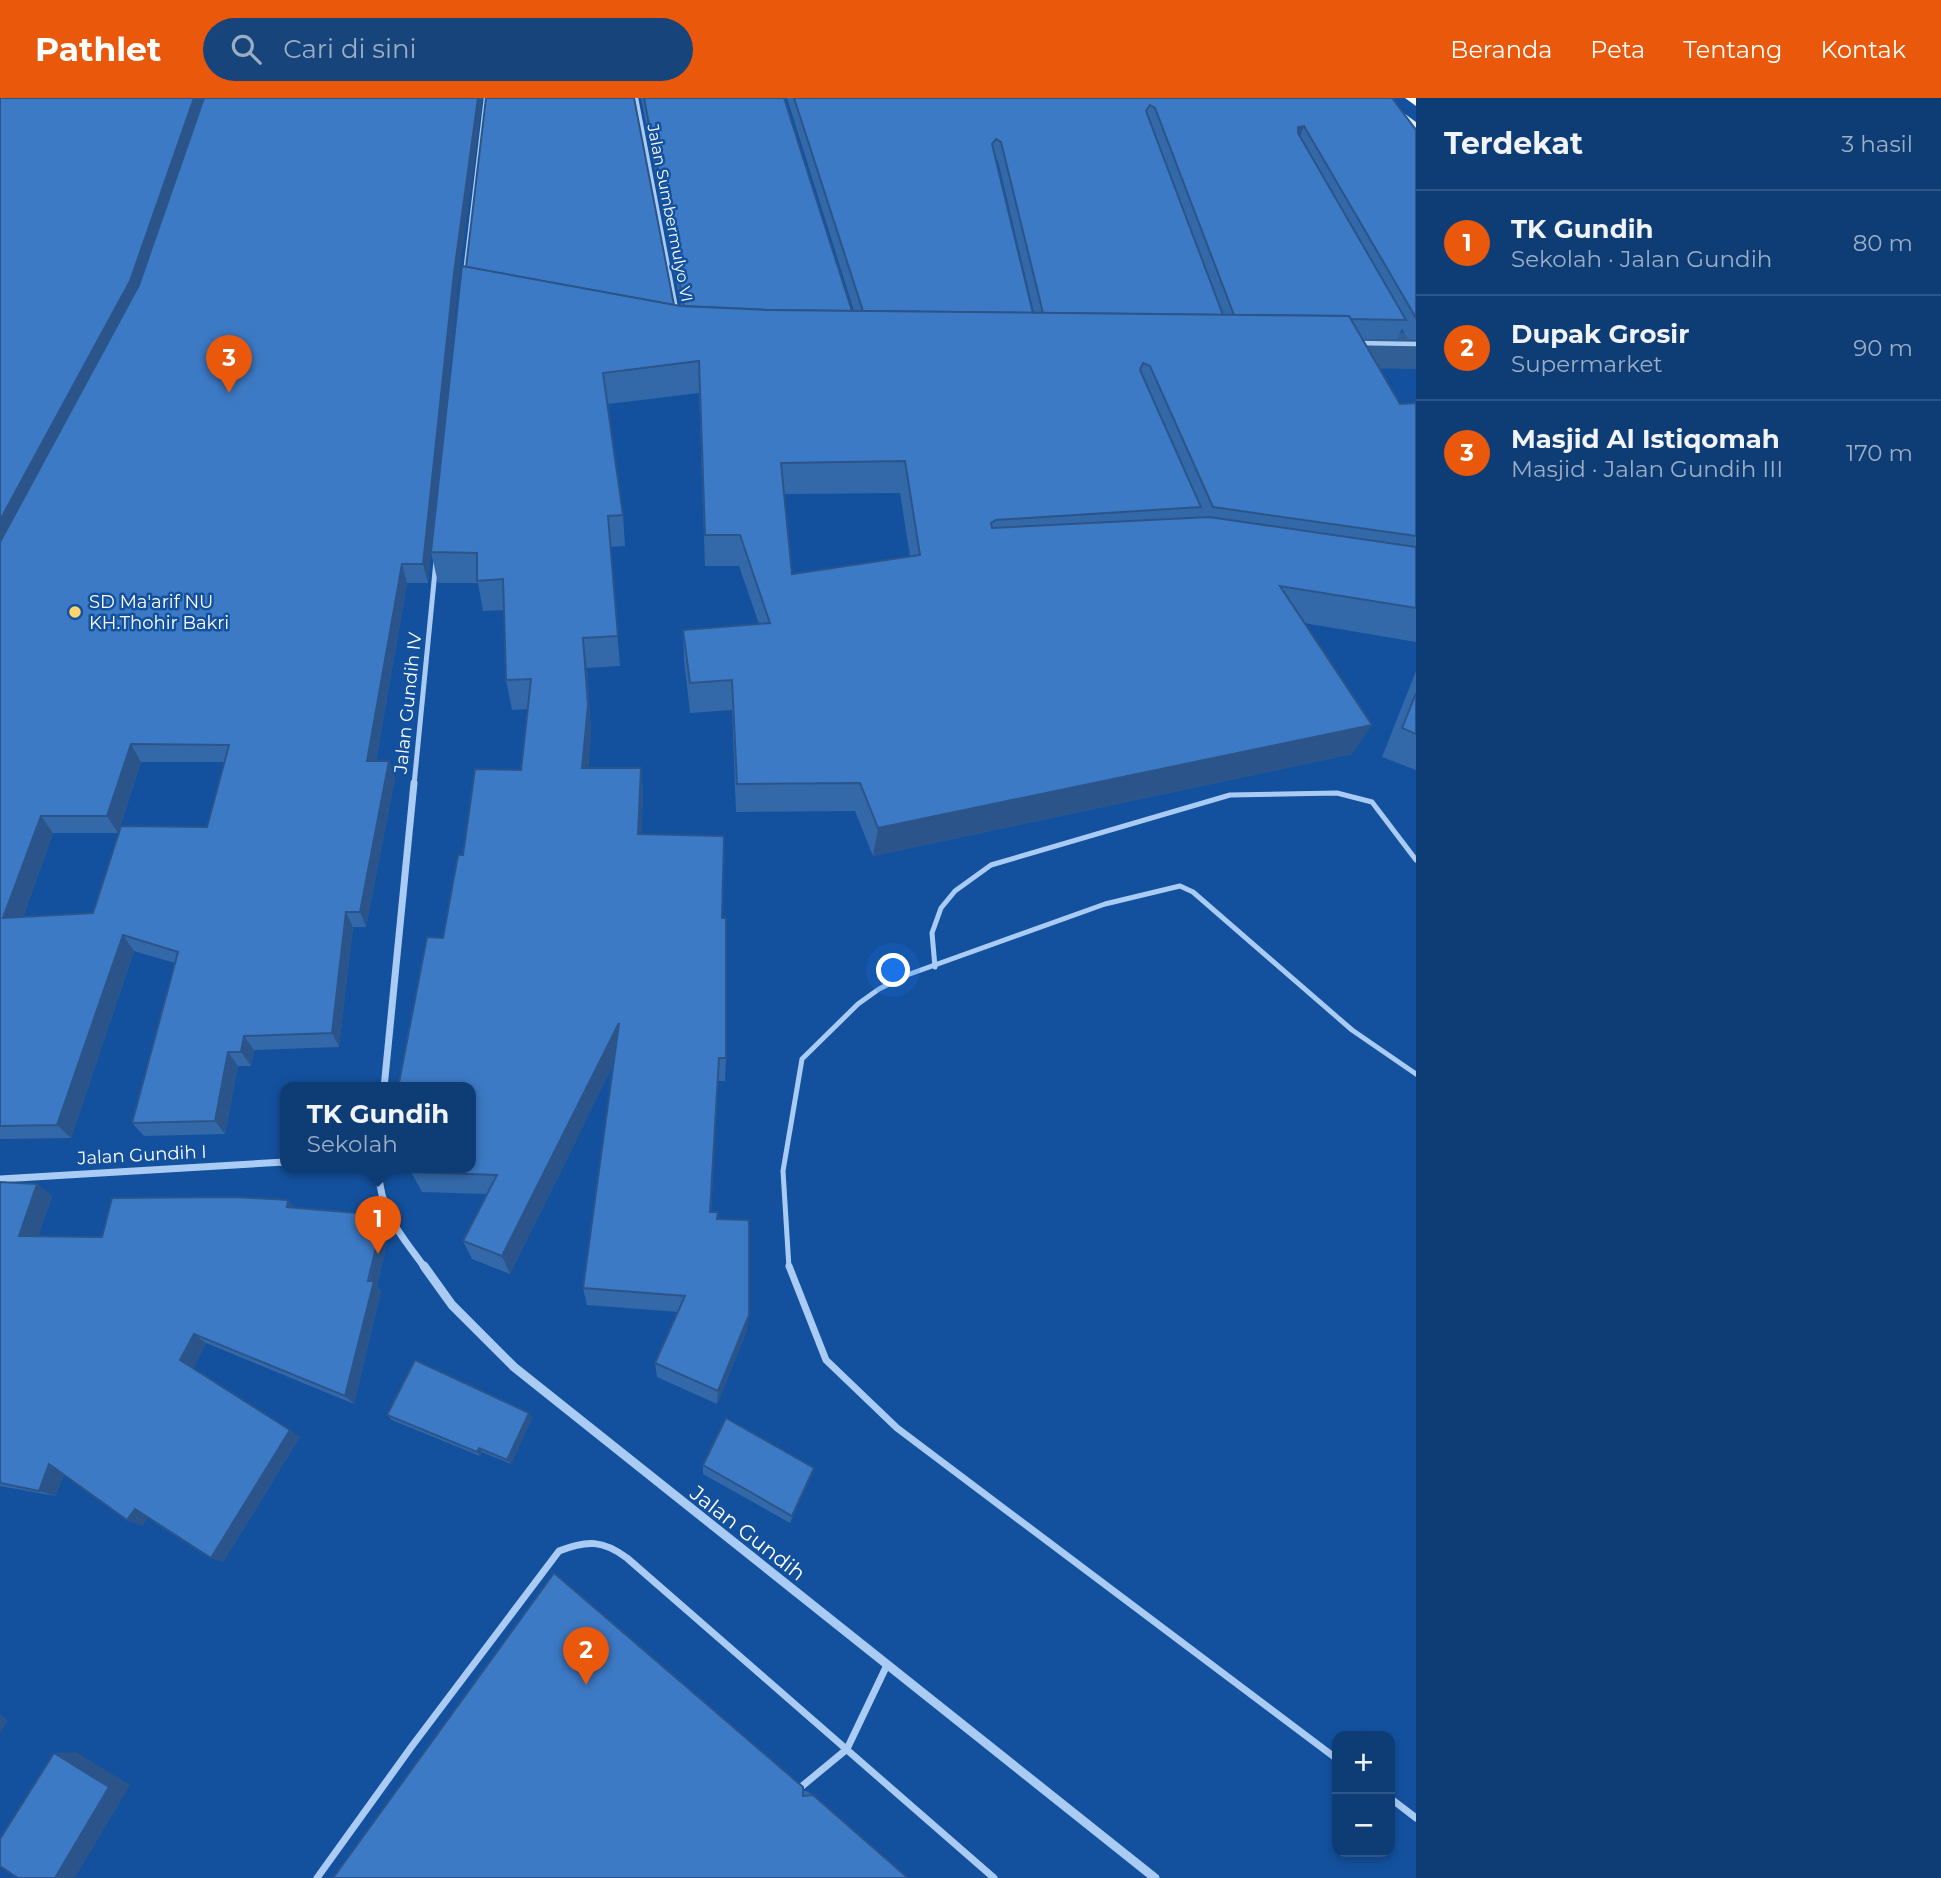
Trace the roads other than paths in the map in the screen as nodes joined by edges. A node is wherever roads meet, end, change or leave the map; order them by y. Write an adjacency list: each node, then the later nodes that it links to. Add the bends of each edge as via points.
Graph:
1 (486, 98): 7 (street)
2 (636, 98): 8 (street, Jalan Sumbermulyo VI)
3 (1378, 98): 6 (main road)
4 (1410, 98): 5 (main road)
5 (1416, 103)
6 (1416, 126)
7 (464, 278)
8 (678, 320)
9 (1399, 333): 11 (street)
10 (1350, 343): 11 (street)
11 (1405, 344): 12 (street)
12 (1416, 344)
13 (436, 558): 17 (street, Jalan Gundih IV)
14 (1416, 860): 15 (lane, via 1372,802 1337,793 1230,795 991,865 960,886 938,910 933,929)
15 (935, 967): 16 (lane, via 1105,905 1180,886 1193,892 1352,1030); 23 (lane, via 879,989 802,1059 783,1171 788,1265 826,1360 897,1428)
16 (1416, 1074)
17 (385, 1082)
18 (280, 1162): 20 (street, Jalan Gundih I)
19 (378, 1173): 21 (street, Jalan Gundih, via 387,1216 452,1306 514,1367)
20 (0, 1179)
21 (887, 1665): 22 (lane); 29 (street, Jalan Gundih)
22 (846, 1749): 24 (lane); 27 (lane, via 617,1550 585,1540 559,1551); 28 (lane)
23 (1332, 1755)
24 (802, 1787)
25 (1395, 1802): 26 (lane)
26 (1416, 1818)
27 (317, 1878)
28 (994, 1878)
29 (1155, 1878)

